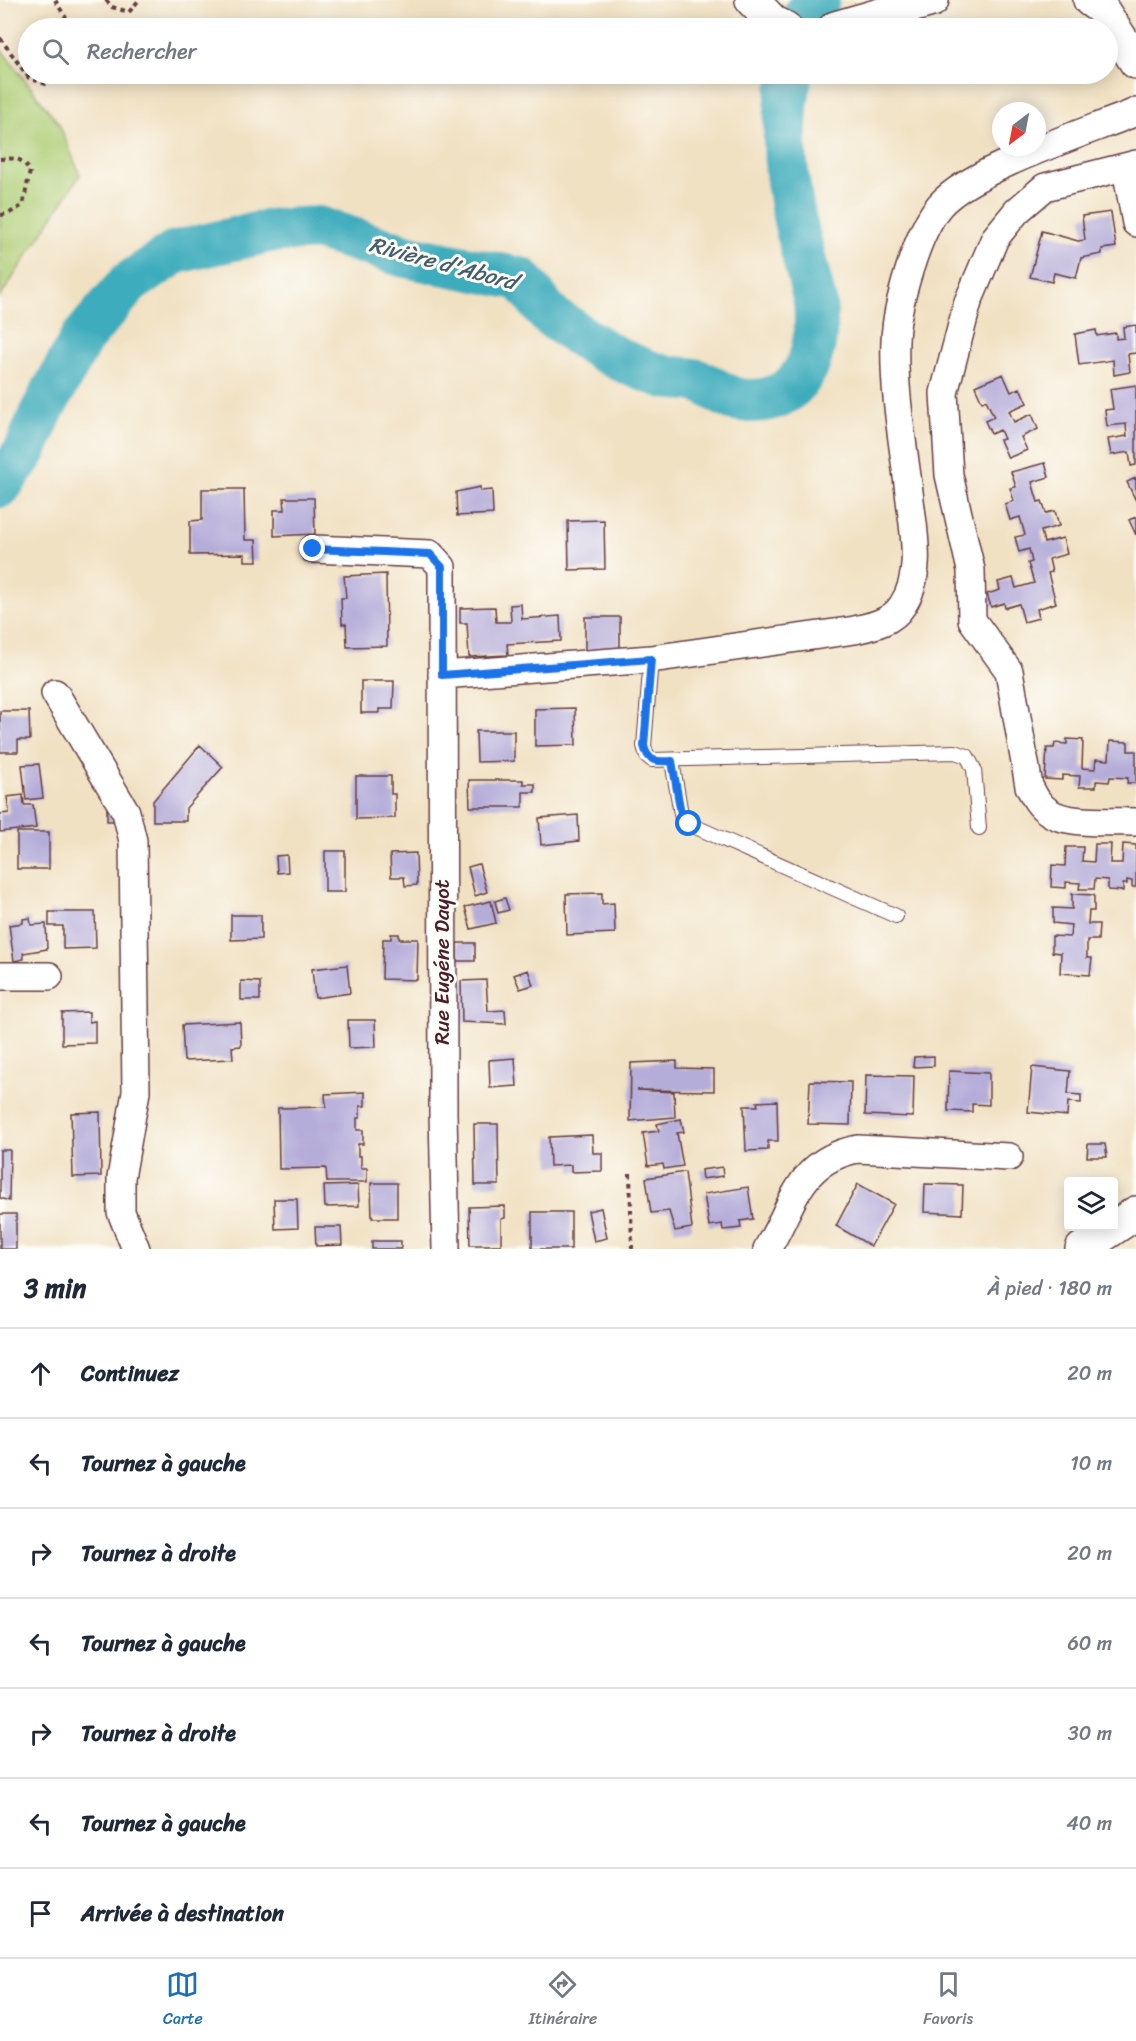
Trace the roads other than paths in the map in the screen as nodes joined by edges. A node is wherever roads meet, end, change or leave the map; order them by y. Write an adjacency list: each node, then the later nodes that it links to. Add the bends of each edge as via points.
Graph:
1 (753, 0): 4 (main road)
2 (932, 0): 5 (main road)
3 (1090, 0): 6 (main road)
4 (769, 18)
5 (870, 18)
6 (1107, 18)
7 (1118, 34): 8 (main road)
8 (1136, 62)
9 (1136, 112): 13 (street, via 1012,161 962,186 941,205 922,233 908,275 895,340 915,542 913,581 902,607 882,623 855,630)
10 (1131, 166): 11 (street); 17 (street, via 1045,187 1017,211 995,238 968,302 944,393 949,475 971,570 972,620 1009,671 1029,786 1049,812 1064,818)
11 (1136, 224)
12 (313, 549): 14 (street, Rue Eugéne Dayot, via 430,554 438,559 442,567)
13 (651, 659): 14 (street); 16 (lane, via 644,746 652,760)
14 (442, 675): 25 (street, Rue Eugéne Dayot)
15 (55, 693): 24 (street, via 126,812 134,841 136,1092 121,1178 121,1212)
16 (672, 761): 18 (lane, via 955,752 967,756 974,769); 19 (lane, via 683,820)
17 (1136, 822)
18 (980, 828)
19 (896, 916)
20 (0, 976): 21 (street)
21 (49, 976)
22 (1010, 1157): 26 (street, via 858,1149 836,1153 806,1177)
23 (1136, 1213): 27 (main road)
24 (135, 1249)
25 (446, 1249)
26 (767, 1249)
27 (1082, 1249)

